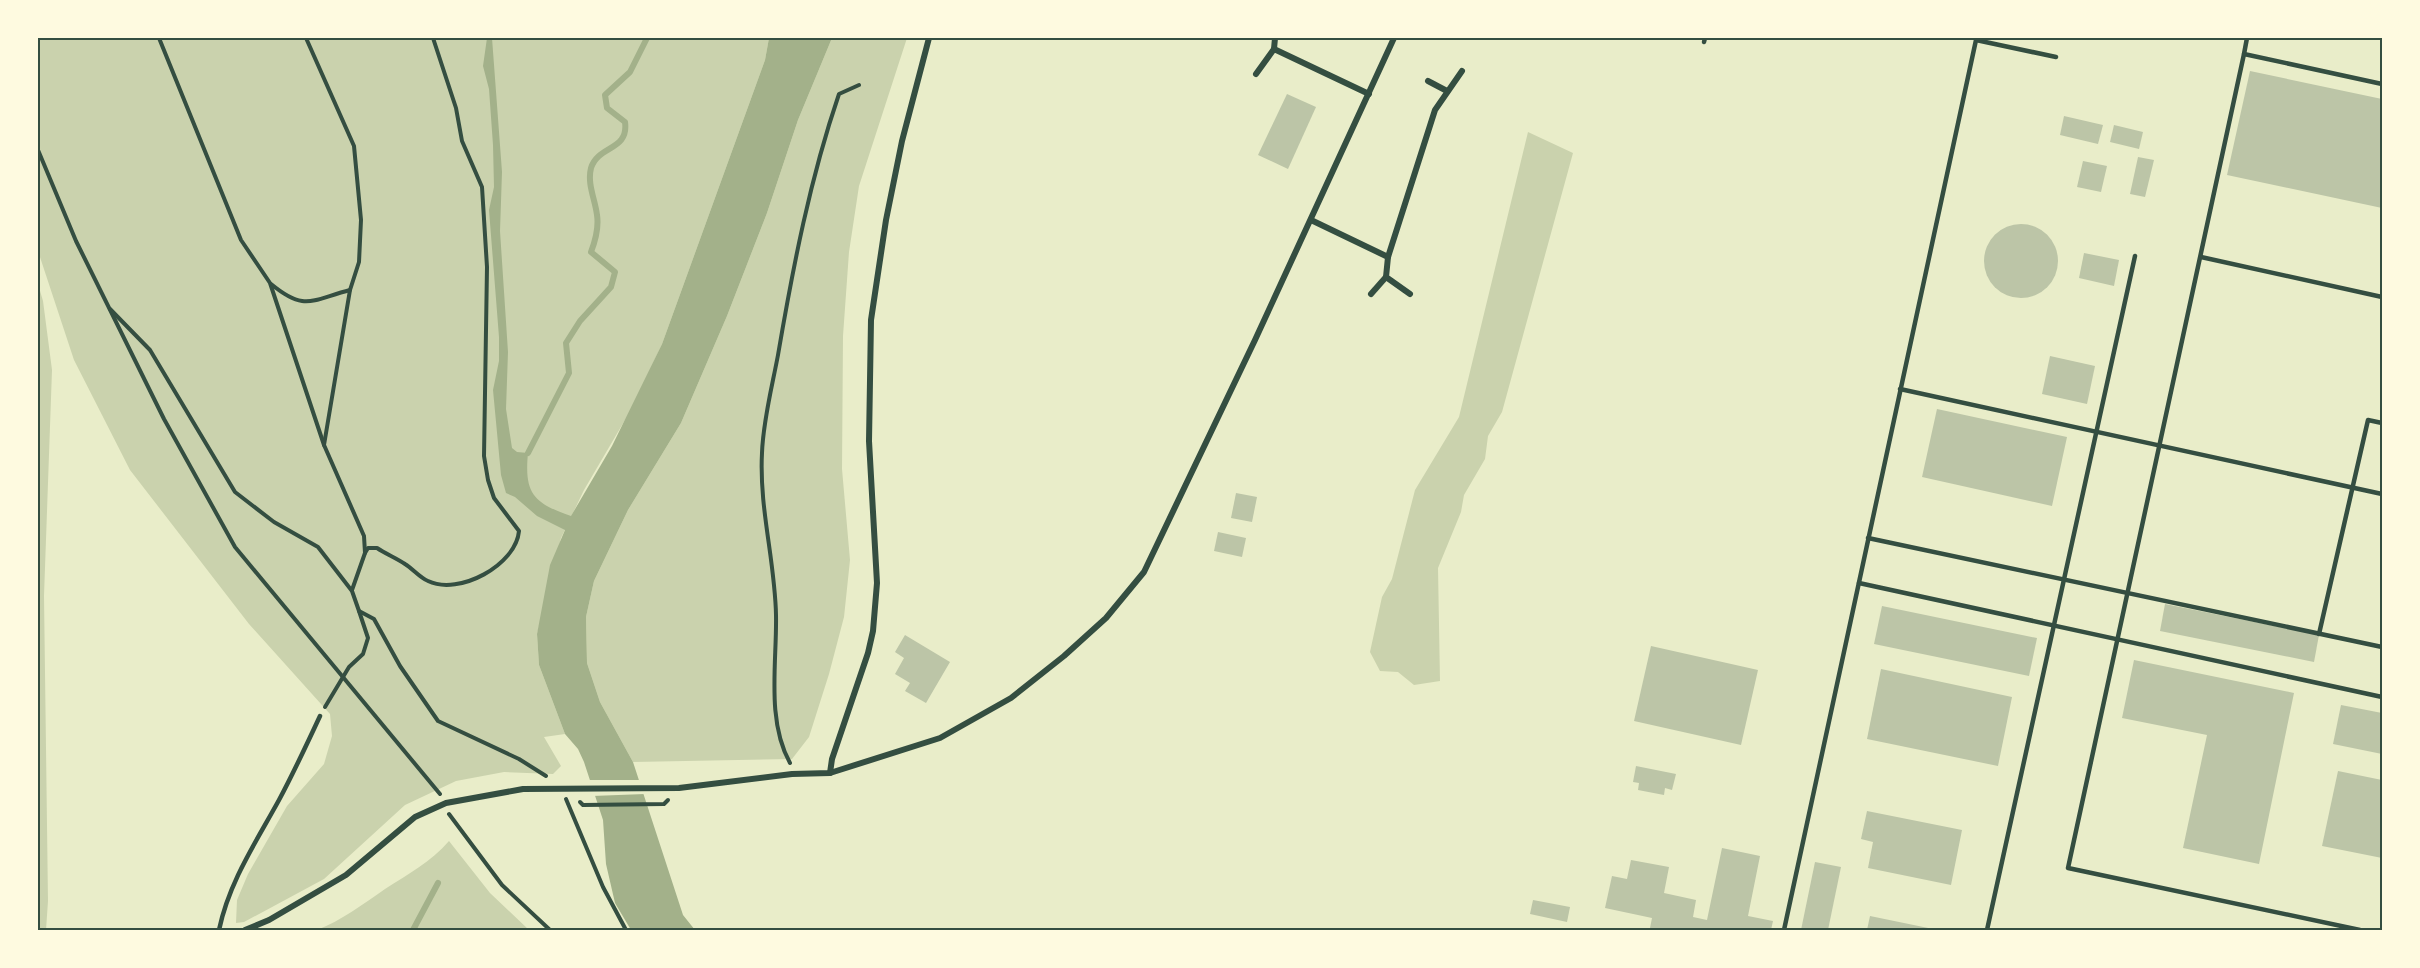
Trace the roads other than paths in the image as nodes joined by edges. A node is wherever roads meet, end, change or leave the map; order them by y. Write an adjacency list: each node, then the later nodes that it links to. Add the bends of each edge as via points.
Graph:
1 (929, 38): 38 (street, via 902,141 871,320 869,441 877,583 873,631)
2 (1275, 38): 5 (street)
3 (1394, 38): 13 (street)
4 (2247, 38): 6 (lane)
5 (1274, 49): 9 (street); 13 (street)
6 (2244, 54): 11 (lane); 17 (lane)
7 (2056, 57): 22 (lane, via 1976,40)
8 (1462, 71): 12 (street)
9 (1256, 74)
10 (1428, 81): 12 (street)
11 (2382, 84)
12 (1447, 91): 16 (street, via 1435,110)
13 (1369, 94): 14 (street)
14 (1311, 220): 16 (street); 38 (street, via 1144,572 1106,618 1011,698 940,738)
15 (2135, 256): 24 (lane)
16 (1388, 257): 18 (street)
17 (2201, 257): 21 (lane); 25 (lane)
18 (1386, 277): 19 (street); 20 (street)
19 (1371, 294)
20 (1410, 294)
21 (2382, 297)
22 (1900, 389): 24 (lane); 28 (lane)
23 (2382, 423): 26 (lane, via 2368,420)
24 (2097, 431): 25 (lane); 29 (lane)
25 (2160, 446): 26 (lane); 31 (lane)
26 (2353, 487): 27 (lane); 33 (lane)
27 (2382, 494)
28 (1868, 538): 29 (lane); 30 (lane)
29 (2064, 580): 31 (lane); 32 (lane)
30 (1859, 583): 32 (lane); 41 (lane)
31 (2127, 593): 33 (lane); 34 (lane)
32 (2054, 626): 34 (lane); 42 (lane)
33 (2319, 634): 35 (lane)
34 (2118, 639): 36 (lane); 43 (lane, via 2067,868)
35 (2382, 647)
36 (2382, 697)
37 (320, 716): 39 (lane, via 255,840 227,900)
38 (830, 773): 40 (street, via 679,788 523,789 446,803 415,817 346,875)
39 (219, 930)
40 (245, 930)
41 (1784, 930)
42 (1986, 930)
43 (2360, 930)

